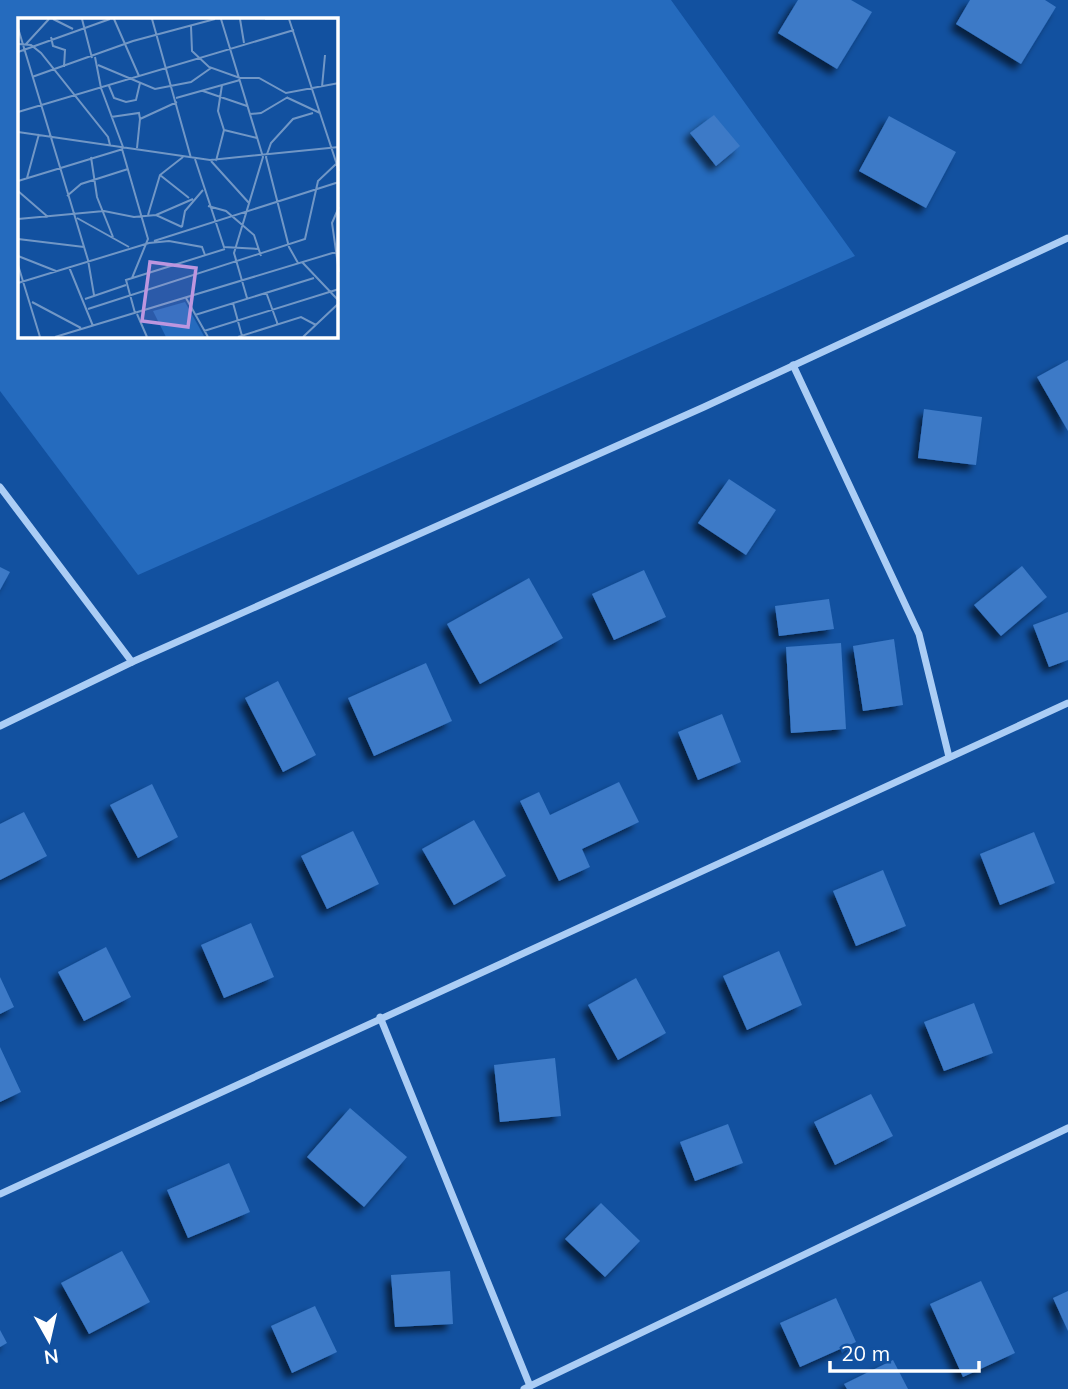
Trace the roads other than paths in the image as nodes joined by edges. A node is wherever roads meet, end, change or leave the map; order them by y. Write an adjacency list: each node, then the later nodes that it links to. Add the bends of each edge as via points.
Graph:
1 (1068, 238): 2 (street)
2 (793, 365): 4 (street); 7 (street, via 919,634)
3 (0, 487): 4 (street)
4 (132, 662): 6 (street)
5 (1068, 703): 7 (street)
6 (0, 726)
7 (949, 757): 8 (street)
8 (380, 1017): 10 (street); 11 (street)
9 (1068, 1128): 11 (street)
10 (0, 1194)
11 (527, 1388)

